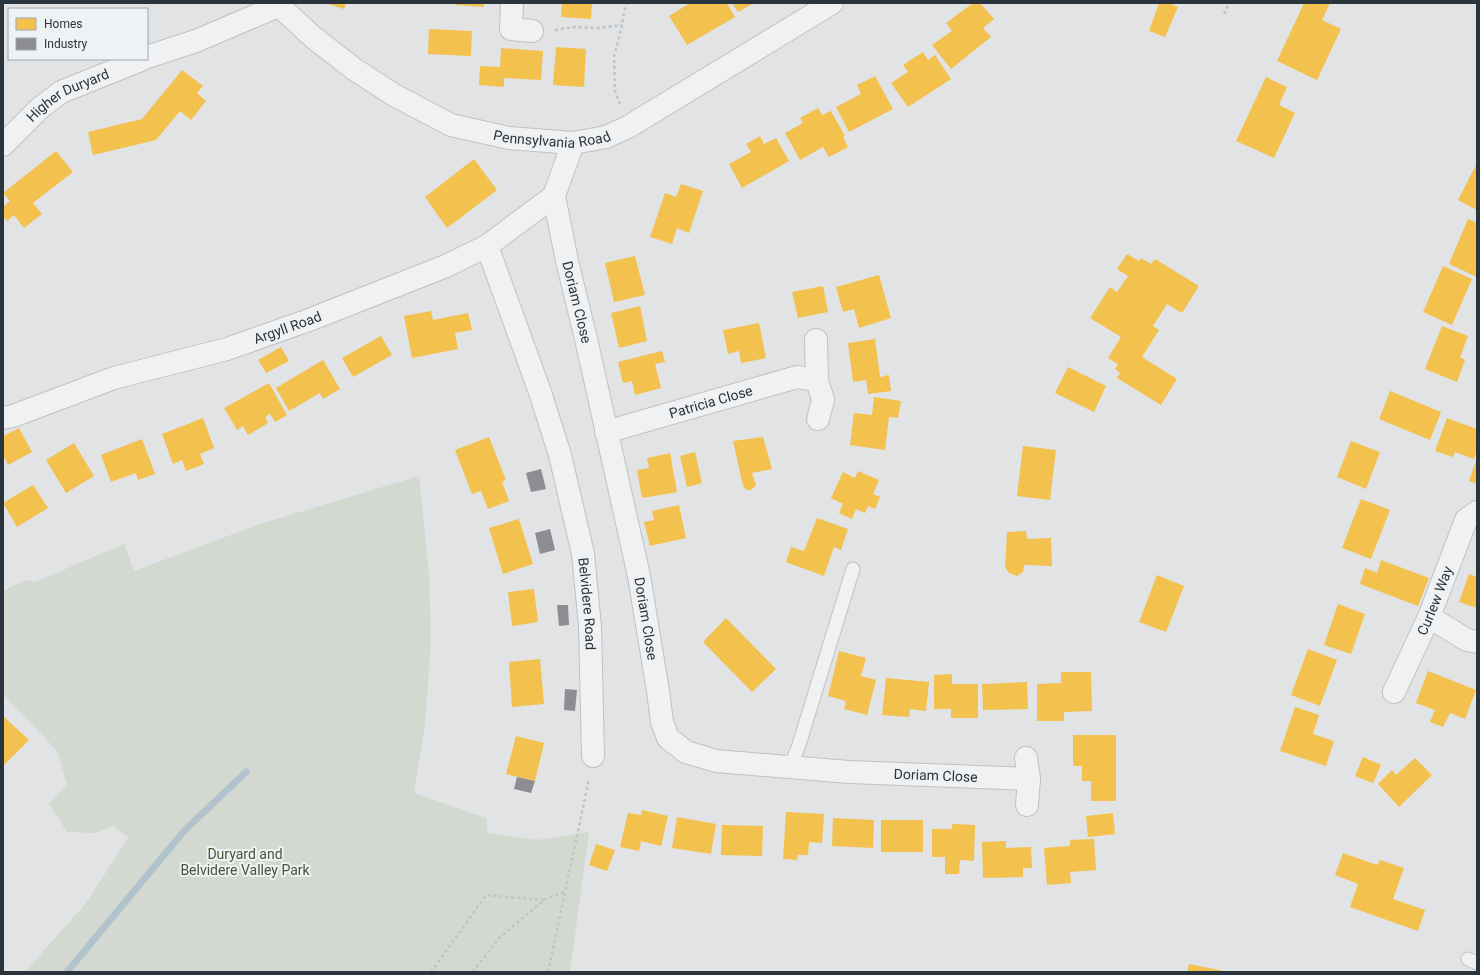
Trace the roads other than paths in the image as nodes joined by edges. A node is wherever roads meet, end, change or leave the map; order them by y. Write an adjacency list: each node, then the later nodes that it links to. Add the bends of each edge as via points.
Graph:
1 (512, 3): 4 (street, via 512,29)
2 (832, 3): 7 (street, Pennsylvania Road, via 628,127 606,137)
3 (277, 4): 5 (street, via 196,41); 7 (street, Pennsylvania Road, via 314,38 354,69 394,95 451,125 509,138)
4 (532, 31)
5 (148, 57)
6 (141, 60): 8 (street, Higher Duryard, via 61,92 40,108)
7 (573, 143): 9 (street)
8 (3, 145)
9 (554, 196): 10 (street, Argyll Road); 15 (street, Doriam Close)
10 (487, 246): 13 (street, Argyll Road, via 446,266 302,323 226,350 114,378); 21 (street, Belvidere Road, via 560,455 583,554 590,626)
11 (816, 340): 12 (street)
12 (817, 380): 14 (street, via 823,400); 15 (street, Patricia Close, via 797,377)
13 (3, 418)
14 (818, 419)
15 (606, 432): 22 (street, Doriam Close, via 639,576 662,722 668,738 686,752 716,761)
16 (1477, 512): 18 (street, Curlew Way, via 1466,520)
17 (853, 569): 22 (lane)
18 (1429, 617): 19 (street, via 1467,640); 20 (street, Curlew Way)
19 (1477, 642)
20 (1394, 692)
21 (593, 756)
22 (790, 767): 23 (street, Doriam Close, via 849,772 1027,768)
23 (1027, 805)

